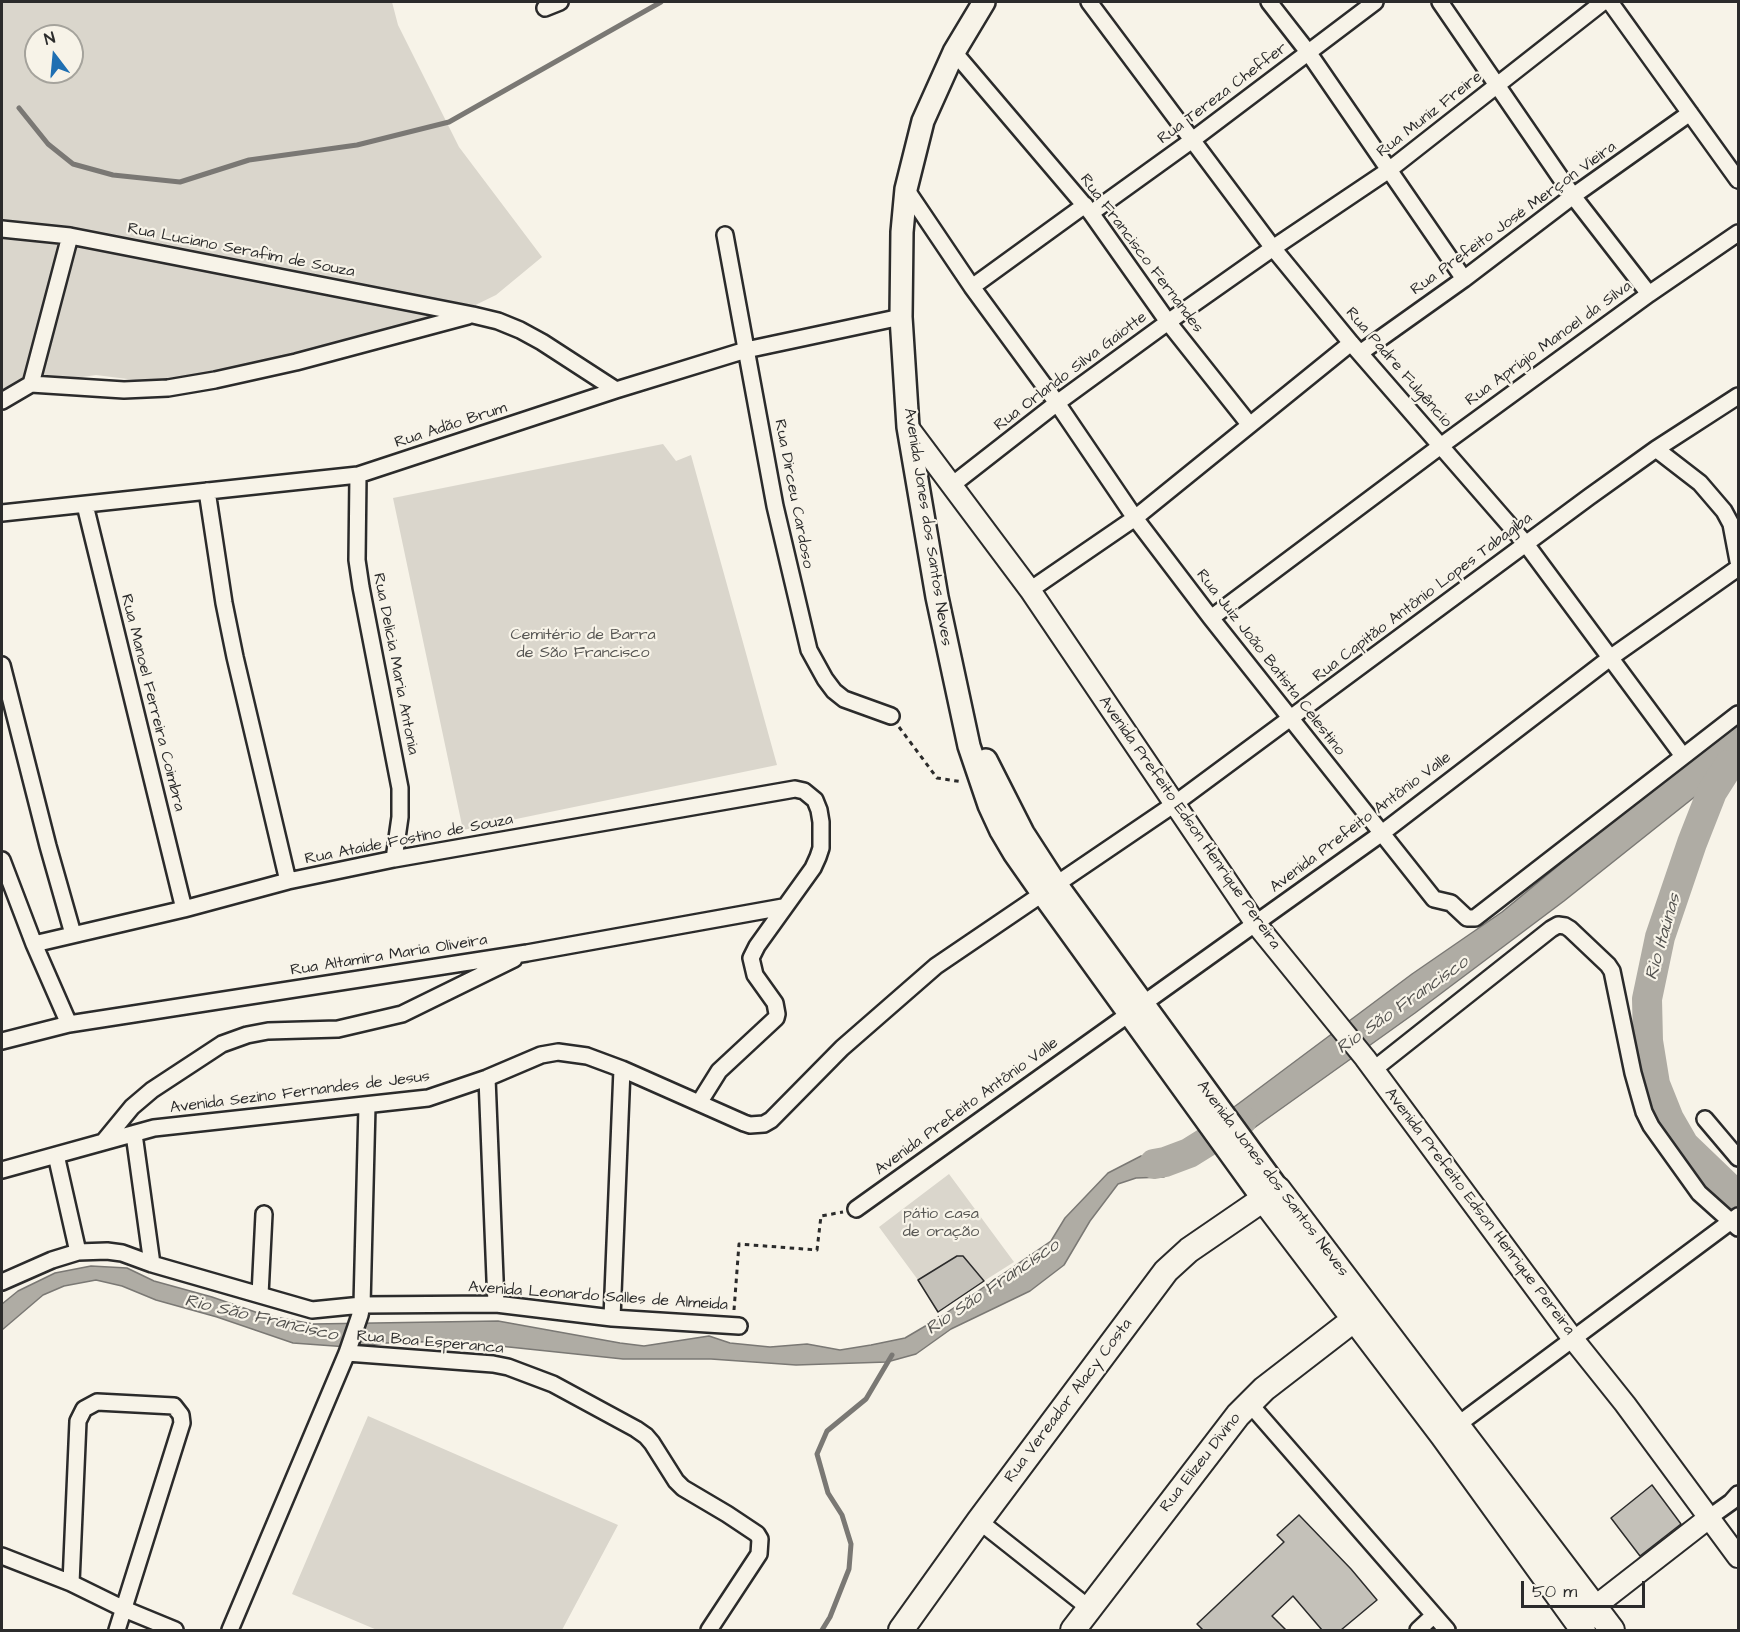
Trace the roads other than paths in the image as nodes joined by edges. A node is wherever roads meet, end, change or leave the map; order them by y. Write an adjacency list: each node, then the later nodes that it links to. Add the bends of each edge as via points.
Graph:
1 (560, 2): 9 (street)
2 (984, 2): 10 (main road, Avenida Jones dos Santos Neves)
3 (1089, 2): 14 (street, Rua Padre Fulgêncio)
4 (1269, 2): 11 (street)
5 (1375, 2): 11 (street, Rua Tereza Cheffer)
6 (1440, 2): 12 (street)
7 (1603, 2): 12 (street, Rua Muniz Freire)
8 (1610, 2): 13 (street)
9 (545, 8)
10 (954, 52): 17 (main road, Avenida Jones dos Santos Neves, via 923,121); 19 (street, Rua Francisco Fernandes)
11 (1308, 52): 14 (street, Rua Tereza Cheffer); 15 (street)
12 (1498, 84): 15 (street, Rua Muniz Freire); 18 (street)
13 (1690, 113): 16 (street); 18 (street, Rua Prefeito José Merçon Vieira)
14 (1191, 141): 19 (street, Rua Tereza Cheffer); 24 (street, Rua Padre Fulgêncio)
15 (1389, 170): 24 (street, Rua Muniz Freire); 25 (street)
16 (1738, 180)
17 (906, 189): 26 (street, Rua Juiz João Batista Celestino); 29 (main road, Avenida Jones dos Santos Neves)
18 (1573, 196): 25 (street, Rua Prefeito José Merçon Vieira); 27 (street)
19 (1088, 209): 26 (street, Rua Tereza Cheffer); 30 (street, Rua Francisco Fernandes)
20 (2, 229): 23 (street, Rua Luciano Serafim de Souza)
21 (1738, 233): 27 (street, Rua Aprígio Manoel da Silva)
22 (725, 235): 32 (street, Rua Dirceu Cardoso)
23 (70, 236): 28 (street, Rua Luciano Serafim de Souza); 33 (street)
24 (1273, 248): 30 (street, Rua Orlando Silva Gaiotte); 31 (street, Rua Padre Fulgêncio)
25 (1464, 279): 31 (street, Rua Prefeito José Merçon Vieira)
26 (972, 286): 37 (street, Rua Juiz João Batista Celestino)
27 (1649, 294): 40 (street, Rua Aprígio Manoel da Silva)
28 (473, 315): 33 (street, via 215,381 123,390); 34 (street, Rua Luciano Serafim de Souza, via 520,330)
29 (901, 317): 32 (street, Rua Adão Brum); 39 (main road, Avenida Jones dos Santos Neves)
30 (1168, 322): 37 (street, Rua Orlando Silva Gaiotte); 38 (street, Rua Francisco Fernandes)
31 (1355, 348): 38 (street, Rua Prefeito José Merçon Vieira); 40 (street, Rua Padre Fulgêncio)
32 (746, 350): 34 (street, Rua Adão Brum); 57 (street, Rua Dirceu Cardoso, via 775,506 809,650 834,691 844,699)
33 (31, 384): 36 (street)
34 (616, 390): 42 (street, Rua Adão Brum)
35 (1738, 396): 41 (street, Rua Capitão Antônio Lopes Tabagiba)
36 (2, 401)
37 (1056, 403): 43 (street, Rua Orlando Silva Gaiotte); 47 (street, Rua Juiz João Batista Celestino)
38 (1249, 424): 47 (street, Rua Prefeito José Merçon Vieira)
39 (908, 427): 43 (street, Avenida Prefeito Edson Henrique Pereira); 55 (main road, Avenida Jones dos Santos Neves, via 937,597)
40 (1442, 445): 48 (street, Rua Padre Fulgêncio); 52 (street, Rua Aprígio Manoel da Silva)
41 (1656, 449): 48 (street, Rua Capitão Antônio Lopes Tabagiba); 49 (street, via 1700,483 1724,511 1731,524)
42 (358, 475): 44 (street, Rua Adão Brum); 62 (street, Rua Delicia Maria Antonia, via 357,560 400,788)
43 (952, 485): 51 (street, Avenida Prefeito Edson Henrique Pereira)
44 (207, 491): 45 (street, Rua Adão Brum); 64 (street, via 226,614)
45 (85, 505): 46 (street, Rua Adão Brum); 67 (street, Rua Manoel Ferreira Coimbra)
46 (2, 513)
47 (1135, 518): 51 (street, Rua Prefeito José Merçon Vieira); 52 (street, Rua Juiz João Batista Celestino)
48 (1526, 544): 53 (street, Rua Padre Fulgêncio); 58 (street, Rua Capitão Antônio Lopes Tabagiba)
49 (1738, 561)
50 (1738, 568): 53 (street, Avenida Prefeito Antônio Valle)
51 (1029, 591): 60 (street, Avenida Prefeito Edson Henrique Pereira)
52 (1211, 618): 58 (street, Rua Juiz João Batista Celestino)
53 (1610, 658): 59 (street, Rua Padre Fulgêncio); 61 (street, Avenida Prefeito Antônio Valle)
54 (2, 665): 69 (street)
55 (961, 708): 65 (main road, Avenida Jones dos Santos Neves); 65 (main road, Avenida Jones dos Santos Neves, via 969,746 1001,831)
56 (1738, 714): 59 (street)
57 (891, 716)
58 (1291, 719): 60 (street, Rua Capitão Antônio Lopes Tabagiba); 61 (street, Rua Juiz João Batista Celestino)
59 (1683, 756): 61 (street, Rua Juiz João Batista Celestino, via 1473,919 1451,903 1432,897)
60 (1173, 805): 65 (street, Rua Capitão Antônio Lopes Tabagiba); 68 (street, Avenida Prefeito Edson Henrique Pereira)
61 (1382, 833): 68 (street, Avenida Prefeito Antônio Valle)
62 (394, 859): 64 (street, Rua Ataíde Fostino de Souza); 66 (street, Rua Ataíde Fostino de Souza, via 795,789 811,795 819,810 821,848 813,868)
63 (2, 860): 70 (street)
64 (288, 882): 67 (street, Rua Ataíde Fostino de Souza)
65 (1049, 889): 72 (main road, Avenida Jones dos Santos Neves); 78 (street, Rua Capitão Antônio Lopes Tabagiba, via 936,966 842,1048 771,1120 750,1125)
66 (783, 908): 71 (street, Rua Altamira Maria Oliveira); 78 (street, via 752,958 754,975 777,1008 776,1018 719,1071)
67 (184, 909): 69 (street, Rua Ataíde Fostino de Souza)
68 (1256, 924): 72 (street, Avenida Prefeito Antônio Valle); 75 (street, Avenida Prefeito Edson Henrique Pereira)
69 (74, 934): 70 (street, Rua Ataíde Fostino de Souza)
70 (34, 944): 73 (street)
71 (527, 953): 73 (street, Rua Altamira Maria Oliveira); 82 (street, via 402,1014 338,1029 268,1031 222,1044 152,1090)
72 (1136, 1008): 86 (main road, Avenida Jones dos Santos Neves); 87 (street, Avenida Prefeito Antônio Valle)
73 (69, 1024): 74 (street, Rua Altamira Maria Oliveira)
74 (2, 1041)
75 (1369, 1064): 89 (street, via 1551,929 1562,925 1608,965 1616,982 1633,1073 1651,1126 1699,1193); 99 (street, Avenida Prefeito Edson Henrique Pereira)
76 (622, 1069): 77 (street, Avenida Sezino Fernandes de Jesus, via 587,1056 558,1052 541,1055); 78 (street, Avenida Sezino Fernandes de Jesus); 97 (street)
77 (487, 1078): 79 (street, Avenida Sezino Fernandes de Jesus, via 428,1098); 94 (street)
78 (699, 1103)
79 (367, 1106): 81 (street, Avenida Sezino Fernandes de Jesus, via 211,1120); 95 (street)
80 (1705, 1119): 84 (street)
81 (134, 1134): 82 (street, Avenida Sezino Fernandes de Jesus); 91 (street)
82 (104, 1141): 83 (street, Avenida Sezino Fernandes de Jesus)
83 (56, 1155): 85 (street, Avenida Sezino Fernandes de Jesus); 90 (street)
84 (1738, 1158)
85 (2, 1170)
86 (1270, 1194): 96 (main road, Avenida Jones dos Santos Neves); 105 (main road, Rua Vereador Alacy Costa, via 1189,1250 1166,1271)
87 (856, 1209)
88 (264, 1214): 93 (street)
89 (1736, 1221): 99 (street)
90 (78, 1252): 91 (street, Avenida Leonardo Salles de Almeida, via 122,1253); 92 (street, Avenida Leonardo Salles de Almeida)
91 (152, 1264): 93 (street, Avenida Leonardo Salles de Almeida)
92 (2, 1282)
93 (260, 1295): 95 (street, Avenida Leonardo Salles de Almeida, via 312,1310)
94 (496, 1304): 95 (street, Avenida Leonardo Salles de Almeida); 97 (street, Avenida Leonardo Salles de Almeida)
95 (361, 1310): 100 (street)
96 (1362, 1313): 101 (main road, Rua Elizeu Divino); 102 (main road, Avenida Jones dos Santos Neves)
97 (612, 1318): 98 (street, Avenida Leonardo Salles de Almeida)
98 (736, 1325)
99 (1573, 1339): 102 (street); 104 (street, Avenida Prefeito Edson Henrique Pereira)
100 (348, 1351): 115 (street); 116 (street, Rua Boa Esperanca, via 508,1367 553,1384 646,1436 683,1488 760,1539 759,1554)
101 (1249, 1403): 109 (main road, Rua Elizeu Divino); 111 (street)
102 (1450, 1431): 112 (main road, Avenida Jones dos Santos Neves)
103 (1736, 1502): 104 (street)
104 (1710, 1518): 107 (street, Avenida Prefeito Edson Henrique Pereira); 112 (street)
105 (979, 1521): 109 (street); 117 (main road, Rua Vereador Alacy Costa)
106 (2, 1556): 108 (street)
107 (1738, 1557)
108 (71, 1583): 110 (street); 110 (street, via 78,1421 84,1409 97,1402 169,1404 178,1409 182,1423)
109 (1089, 1608): 118 (main road, Rua Elizeu Divino)
110 (124, 1609): 113 (street); 114 (street)
111 (1434, 1615): 119 (street); 120 (street)
112 (1585, 1619): 121 (main road, Avenida Jones dos Santos Neves)
113 (117, 1630)
114 (175, 1630)
115 (230, 1630)
116 (709, 1630)
117 (901, 1630)
118 (1073, 1630)
119 (1418, 1630)
120 (1448, 1630)
121 (1612, 1630)

